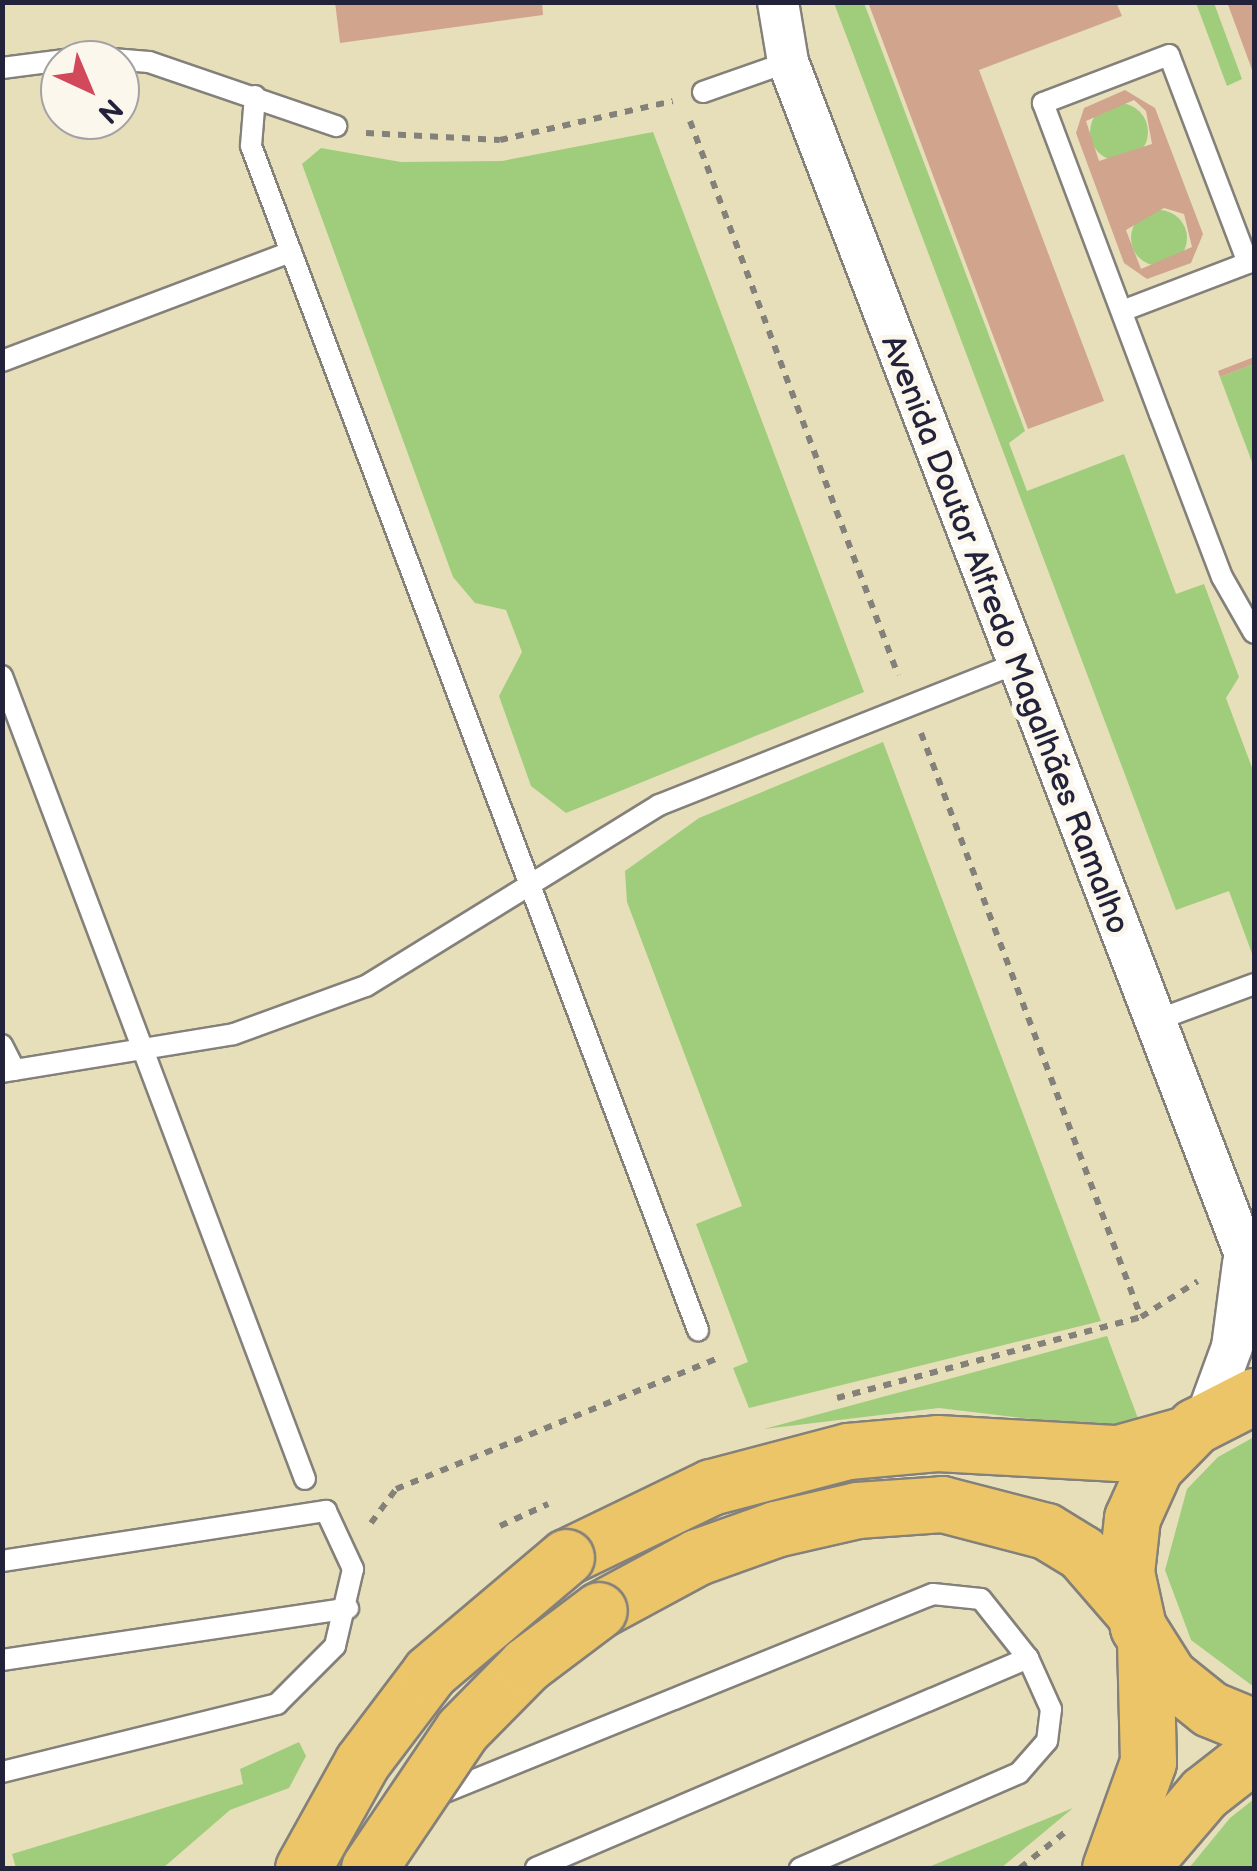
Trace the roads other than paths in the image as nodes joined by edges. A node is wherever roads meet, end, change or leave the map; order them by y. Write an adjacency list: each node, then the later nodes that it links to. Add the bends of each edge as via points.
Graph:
1 (778, 2): 2 (street, Avenida Doutor Alfredo Magalhães Ramalho)
2 (788, 62): 4 (lane); 11 (street, Avenida Doutor Alfredo Magalhães Ramalho)
3 (2, 68): 5 (lane, via 118,58)
4 (703, 92)
5 (254, 96): 6 (lane); 7 (lane, via 251,146)
6 (336, 126)
7 (291, 252): 9 (lane); 13 (lane)
8 (1122, 311): 8 (lane, via 1248,263 1169,55 1043,103); 10 (lane, via 1222,578)
9 (2, 361)
10 (1254, 632)
11 (1015, 664): 13 (lane, via 674,798); 15 (street, Avenida Doutor Alfredo Magalhães Ramalho)
12 (2, 676): 17 (lane)
13 (529, 882): 17 (lane, via 366,986 234,1034); 20 (lane)
14 (1254, 984): 15 (lane)
15 (1150, 1022): 19 (street, Avenida Doutor Alfredo Magalhães Ramalho)
16 (2, 1046): 18 (lane)
17 (144, 1051): 18 (lane); 23 (lane)
18 (9, 1071)
19 (1248, 1270): 22 (street, Avenida Doutor Alfredo Magalhães Ramalho, via 1232,1347)
20 (698, 1330)
21 (1254, 1396): 22 (main road, Avenida Doutor Alfredo Magalhães Ramalho)
22 (1194, 1427): 26 (main road, Avenida Doutor Alfredo Magalhães Ramalho, via 1148,1479 1132,1518); 32 (main road, bridge, via 1118,1453 937,1442 848,1450 711,1487 566,1557 430,1672 362,1762)
23 (306, 1479)
24 (2, 1561): 25 (lane, via 326,1511 352,1569)
25 (348, 1608): 28 (lane); 31 (lane, via 318,1671 277,1704)
26 (1139, 1626): 29 (main road, via 1188,1693); 32 (main road, bridge, via 1082,1553 1046,1530 942,1504 857,1510 760,1534 599,1610 462,1730); 37 (main road, Avenida Doutor Alfredo Magalhães Ramalho, via 1148,1762)
27 (1028, 1658): 34 (lane, via 980,1599 933,1594 362,1828); 35 (lane); 36 (lane, via 1051,1709 1047,1741 1020,1773)
28 (2, 1660)
29 (1254, 1727)
30 (1254, 1754): 38 (main road, via 1204,1793)
31 (2, 1772)
32 (339, 1858): 33 (lane)
33 (277, 1868)
34 (358, 1868)
35 (536, 1868)
36 (800, 1868)
37 (1110, 1868)
38 (1140, 1868)

